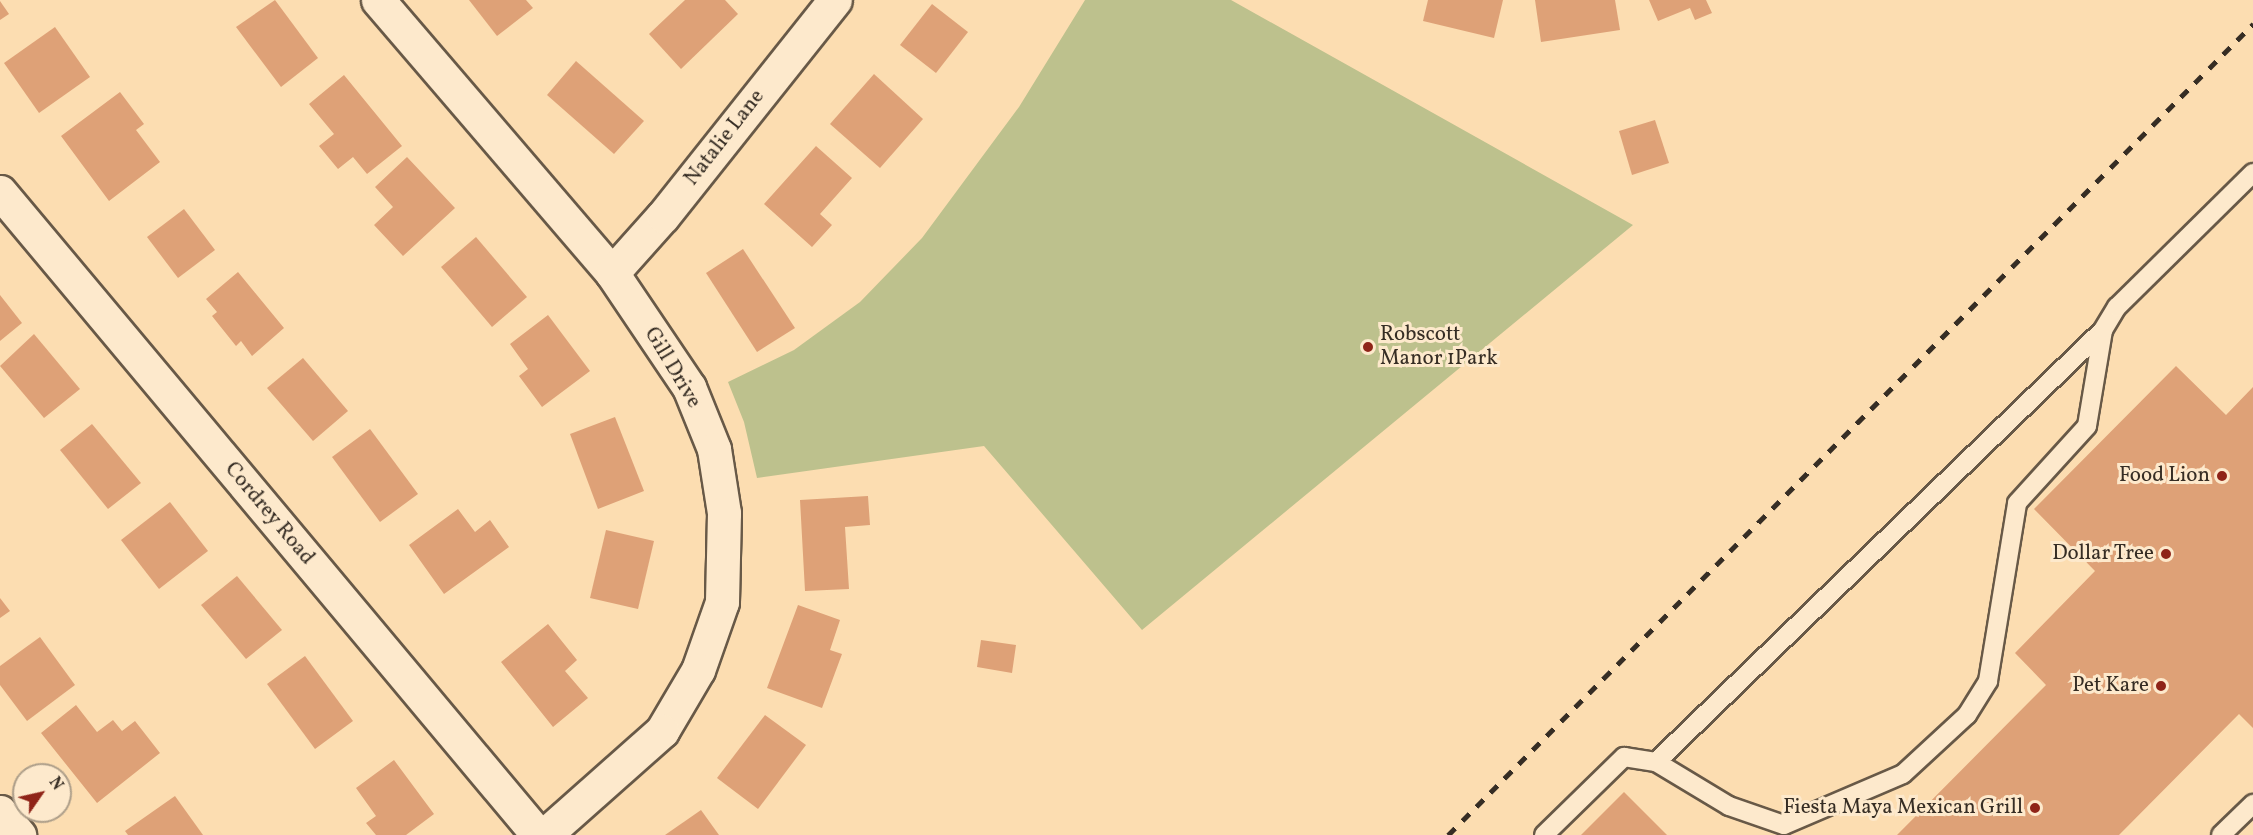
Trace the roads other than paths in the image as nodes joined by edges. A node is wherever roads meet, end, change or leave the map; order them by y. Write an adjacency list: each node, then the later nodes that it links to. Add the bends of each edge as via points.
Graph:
1 (378, 0): 5 (street, Gill Drive)
2 (835, 0): 5 (street, Natalie Lane, via 663,216)
3 (2253, 173): 6 (lane, via 2117,307)
4 (0, 192): 11 (street, Cordrey Road)
5 (612, 273): 12 (street, Gill Drive, via 689,387 714,449 724,513 722,602 698,670 662,731)
6 (2103, 330): 7 (lane); 7 (lane, via 2086,426 2017,503 1988,681 1967,715 1903,774 1784,825 1729,806)
7 (1656, 762): 13 (lane, via 1624,757)
8 (2253, 804): 14 (lane)
9 (0, 812): 10 (street)
10 (19, 835)
11 (538, 835)
12 (545, 835)
13 (1544, 835)
14 (2221, 835)

